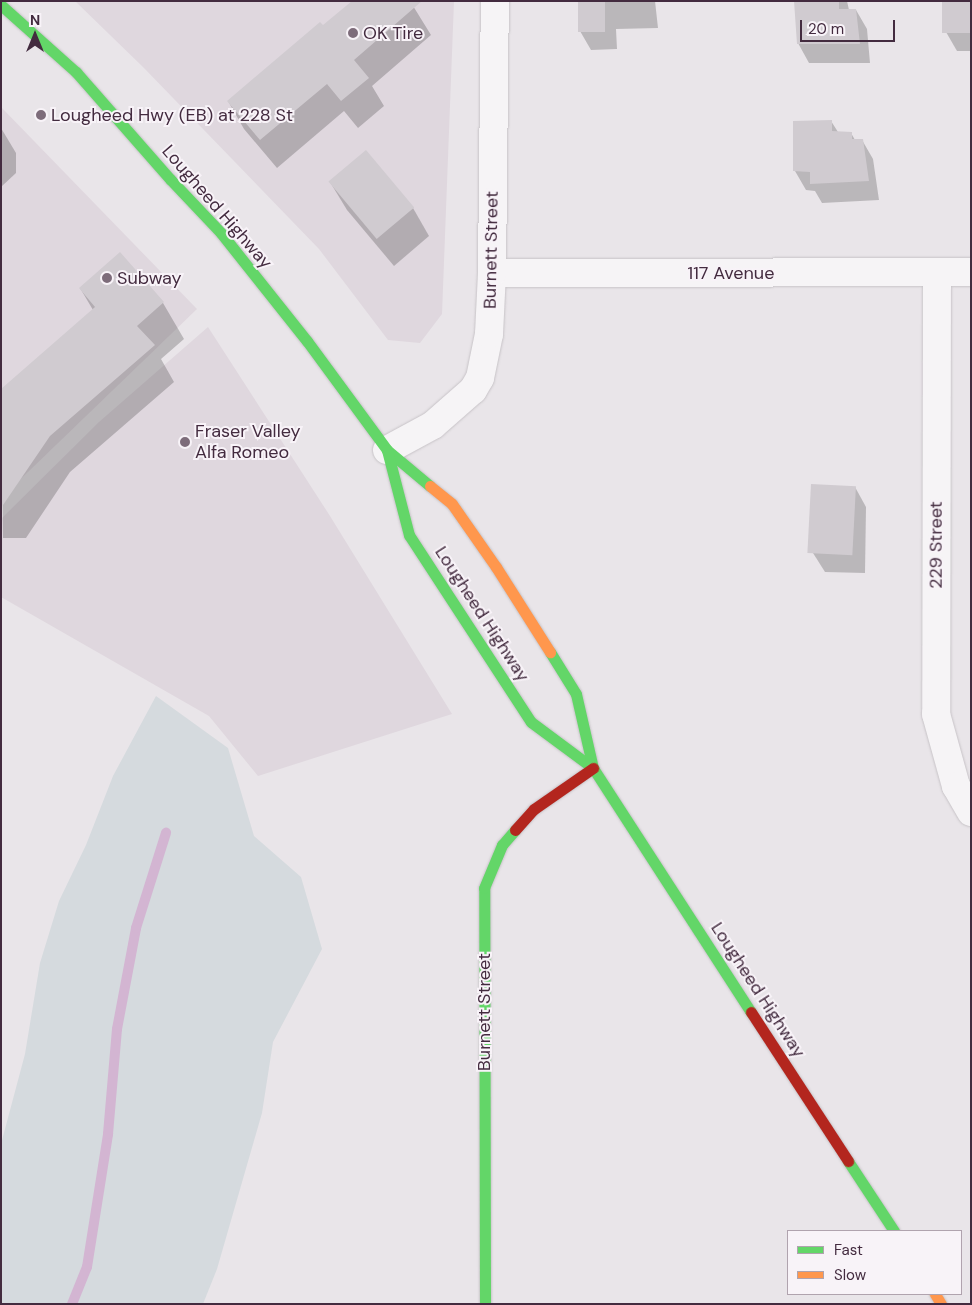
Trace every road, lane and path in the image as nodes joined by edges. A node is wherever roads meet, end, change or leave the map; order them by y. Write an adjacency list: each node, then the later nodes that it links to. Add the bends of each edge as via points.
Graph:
1 (495, 1): 5 (street, Burnett Street)
2 (1, 5): 6 (main road, Lougheed Highway, via 76,72 221,233 307,341)
3 (937, 272): 4 (street, 117 Avenue); 5 (street, 117 Avenue); 8 (street, 229 Street, via 936,714)
4 (971, 272)
5 (492, 273): 6 (street, Burnett Street, via 489,334 480,378 473,390 433,425)
6 (387, 450): 7 (main road, Lougheed Highway, via 452,504 496,568 576,694); 7 (main road, Lougheed Highway, via 409,534 531,722)
7 (593, 768): 10 (main road, Lougheed Highway); 11 (main road, Burnett Street, via 534,809 502,845 484,888)
8 (963, 786): 9 (street, 229 Street)
9 (971, 812)
10 (893, 1230)
11 (485, 1304)

